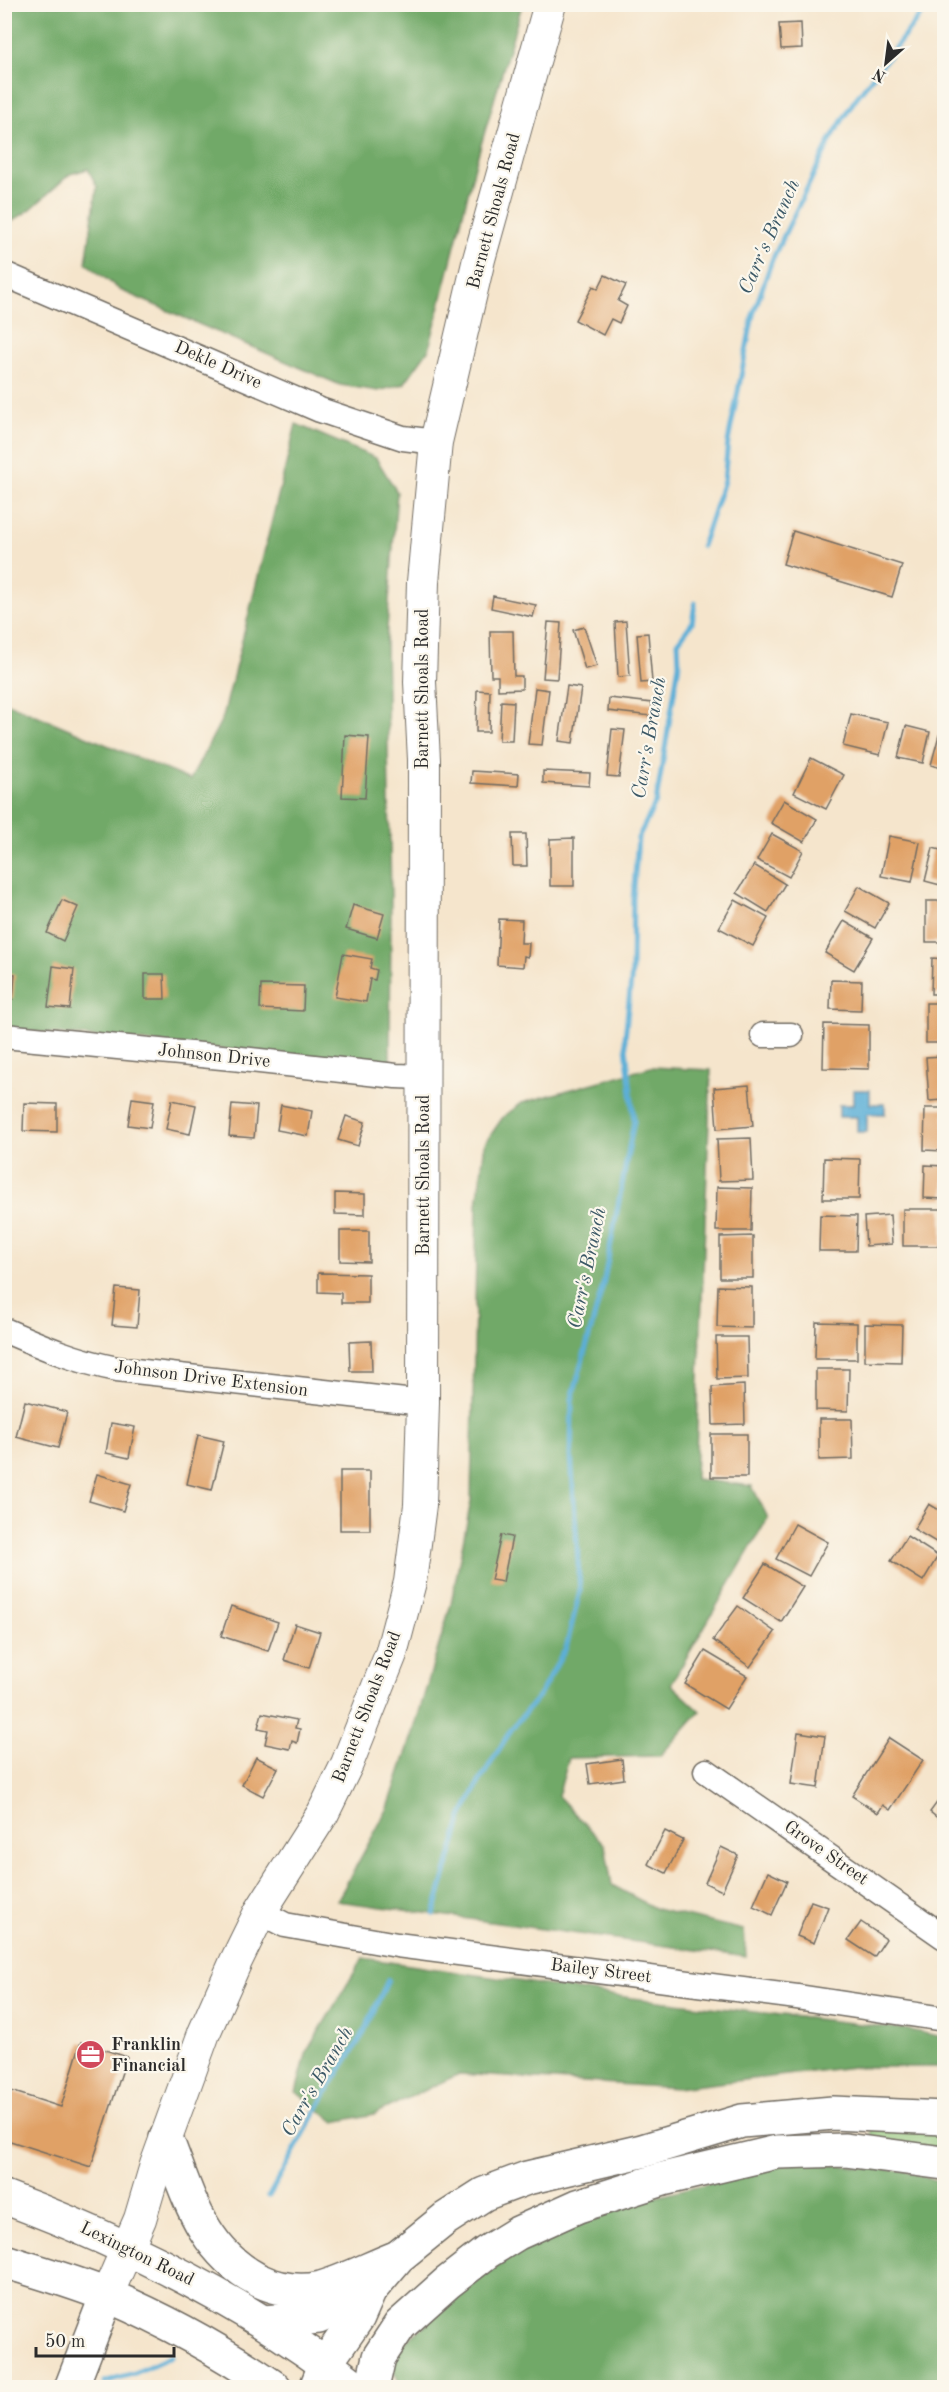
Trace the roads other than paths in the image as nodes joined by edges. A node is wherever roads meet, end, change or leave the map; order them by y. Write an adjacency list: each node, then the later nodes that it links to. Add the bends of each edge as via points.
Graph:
1 (550, 4): 3 (main road, Barnett Shoals Road, via 479,259)
2 (4, 274): 3 (street, Dekle Drive, via 320,410 403,438)
3 (436, 442): 7 (main road, Barnett Shoals Road, via 423,582 420,681 424,760)
4 (763, 1035): 5 (street)
5 (791, 1035)
6 (4, 1036): 7 (street, Johnson Drive)
7 (423, 1077): 9 (main road, Barnett Shoals Road)
8 (4, 1330): 9 (street, Johnson Drive Extension, via 81,1362 117,1369)
9 (423, 1403): 11 (main road, Barnett Shoals Road, via 420,1505 410,1582 391,1654 323,1813)
10 (706, 1771): 12 (street, Grove Street)
11 (260, 1912): 13 (street, Bailey Street, via 285,1925 397,1945); 15 (main road, Barnett Shoals Road, via 204,2033)
12 (945, 1937)
13 (945, 2019)
14 (945, 2118): 19 (highway, via 833,2113 742,2121 642,2151 527,2178 484,2194 445,2218)
15 (161, 2151): 18 (main road, Barnett Shoals Road); 19 (highway, via 201,2226 223,2255 273,2287 320,2289); 23 (highway, via 184,2229 205,2262)
16 (945, 2163): 28 (highway, via 845,2150 777,2152 663,2179 578,2206 518,2232 447,2283 400,2325 379,2357)
17 (4, 2197): 18 (highway, Lexington Road)
18 (127, 2249): 22 (main road, Barnett Shoals Road); 23 (highway, Lexington Road)
19 (398, 2257): 21 (highway)
20 (4, 2260): 22 (highway)
21 (370, 2290): 23 (highway, via 319,2317); 24 (highway, via 358,2317)
22 (107, 2295): 25 (highway); 26 (highway, via 213,2348)
23 (252, 2314): 24 (highway)
24 (321, 2375): 27 (highway)
25 (71, 2388)
26 (274, 2388)
27 (357, 2388)
28 (372, 2388)

